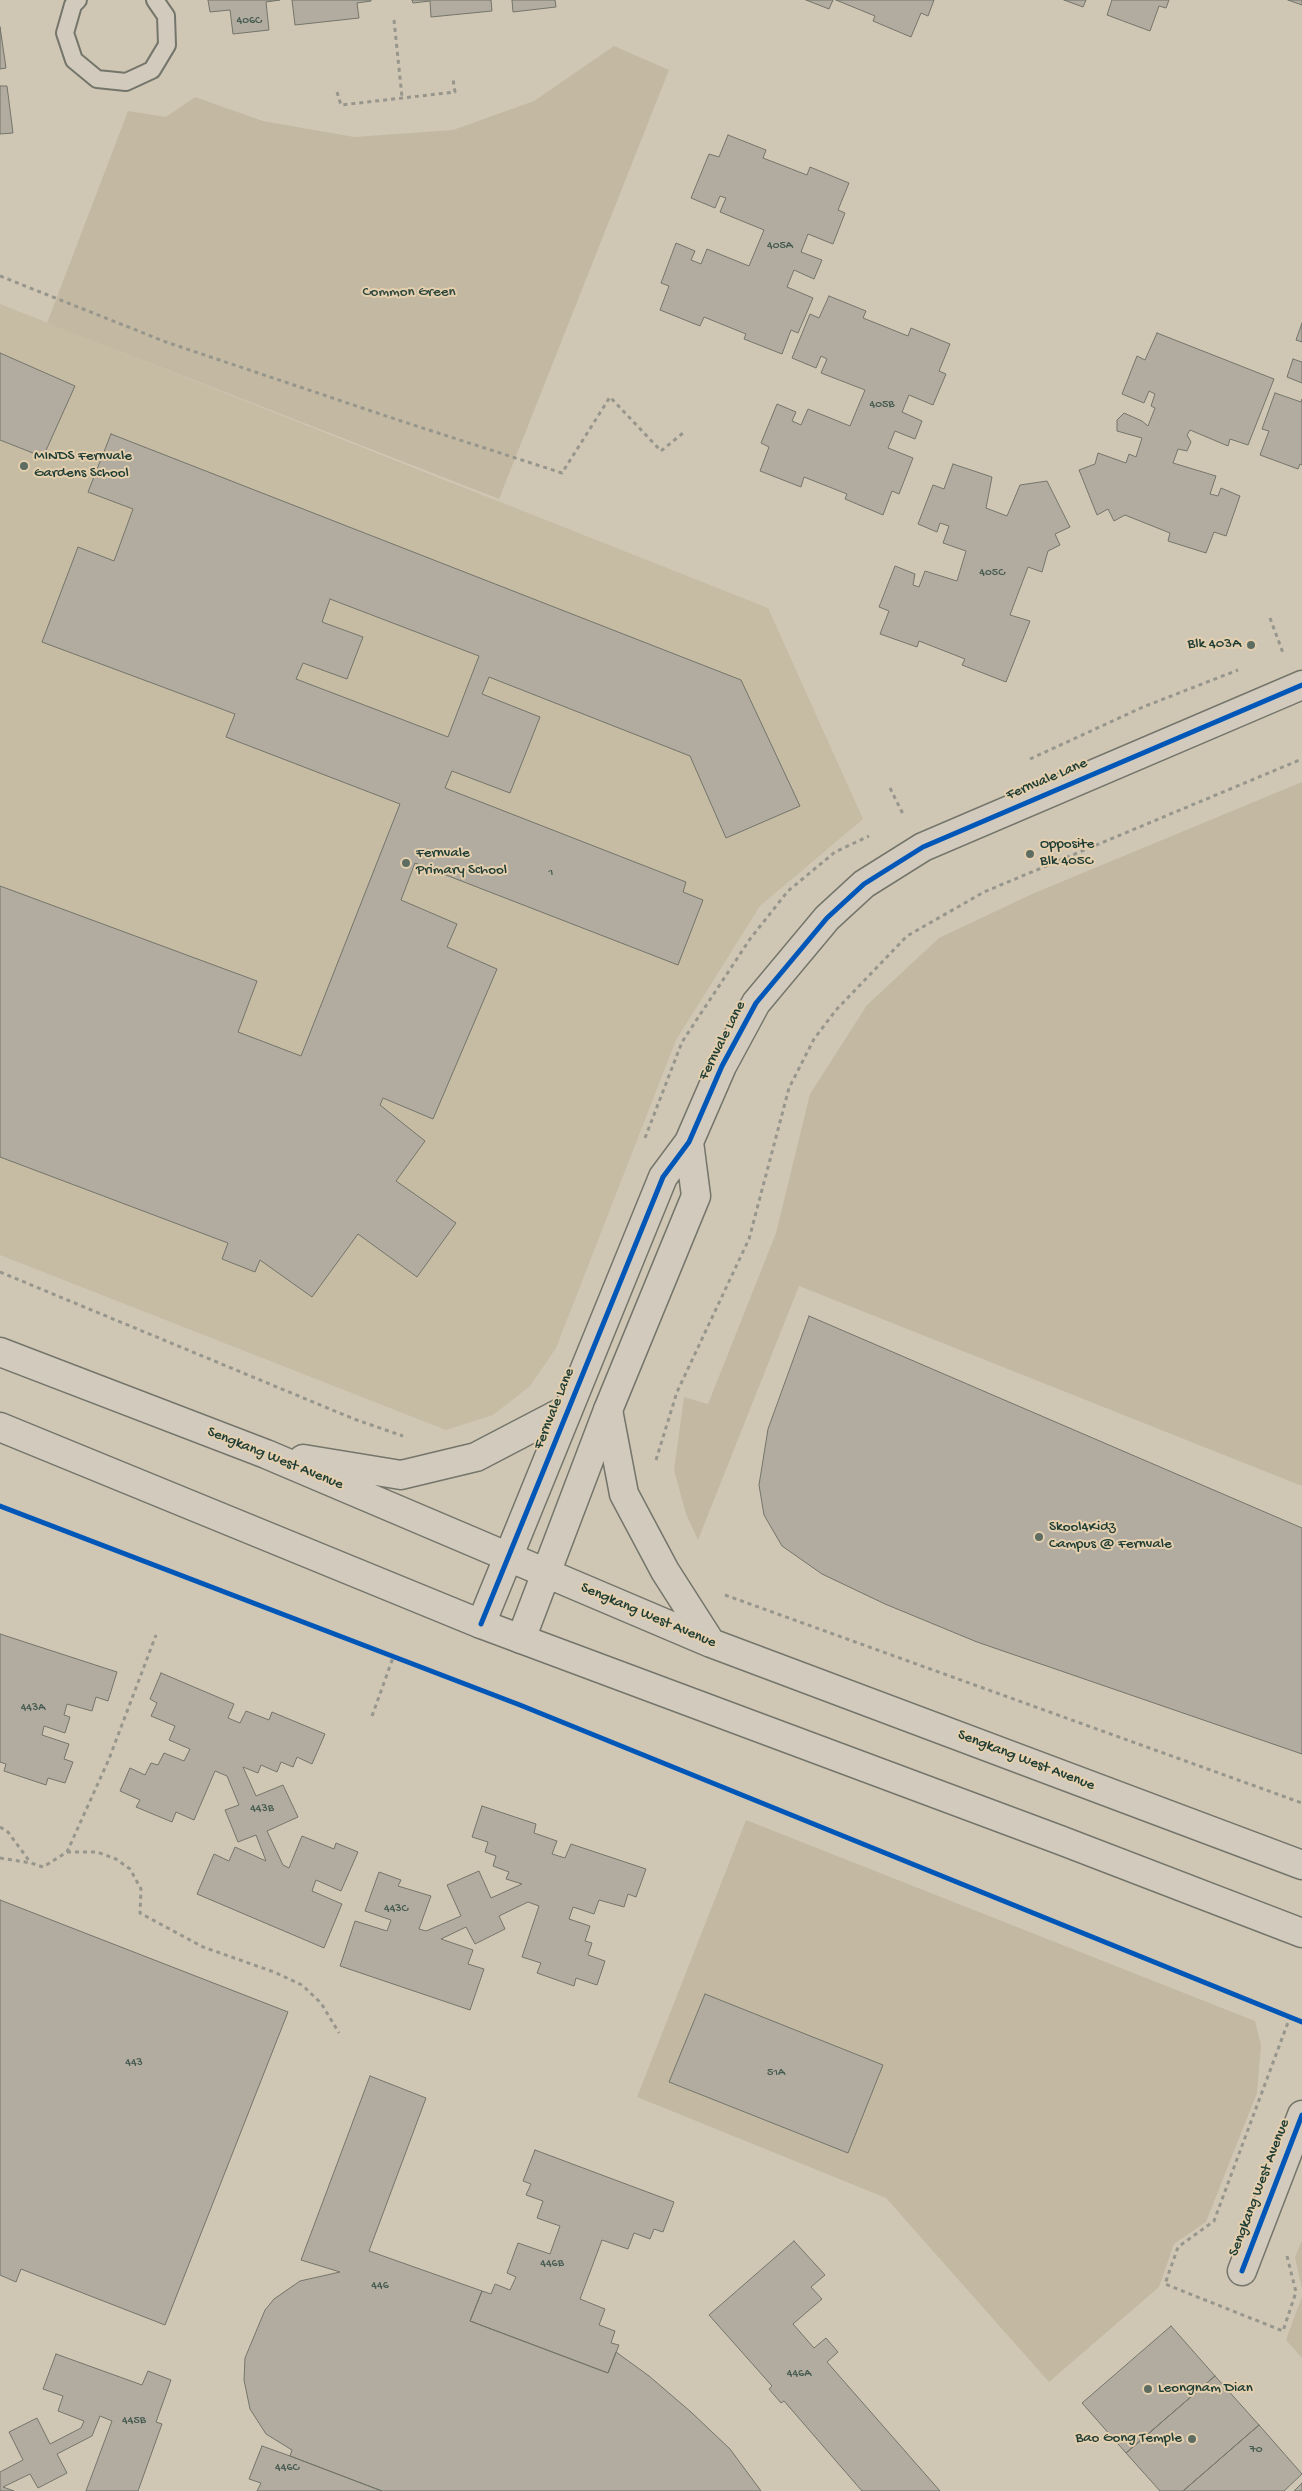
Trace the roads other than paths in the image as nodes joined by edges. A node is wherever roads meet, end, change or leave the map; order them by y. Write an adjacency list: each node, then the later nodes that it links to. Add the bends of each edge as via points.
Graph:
1 (78, 0): 2 (lane, via 73,4 65,33 74,60 97,79 126,82 152,70 167,44 166,16)
2 (155, 0)
3 (1302, 685): 4 (main road, Fernvale Lane, via 923,847 864,884 827,918 756,1003 722,1066)
4 (689, 1142): 6 (main road, Fernvale Lane, via 663,1177); 7 (main road, via 696,1196)
5 (0, 1352): 9 (main road, Sengkang West Avenue)
6 (568, 1409): 9 (main road, via 476,1457 401,1475); 10 (main road, Fernvale Lane)
7 (608, 1410): 11 (main road); 14 (main road, via 624,1494 665,1572)
8 (0, 1427): 12 (main road)
9 (266, 1454): 10 (main road, Sengkang West Avenue)
10 (508, 1557): 11 (main road, Sengkang West Avenue); 12 (main road, Fernvale Lane)
11 (545, 1572): 13 (main road); 14 (main road, Sengkang West Avenue)
12 (481, 1624): 13 (main road)
13 (521, 1639): 16 (main road)
14 (711, 1642): 15 (main road, Sengkang West Avenue)
15 (1302, 1866)
16 (1302, 1933)
17 (1302, 2115): 18 (main road, Sengkang West Avenue)
18 (1242, 2271)

